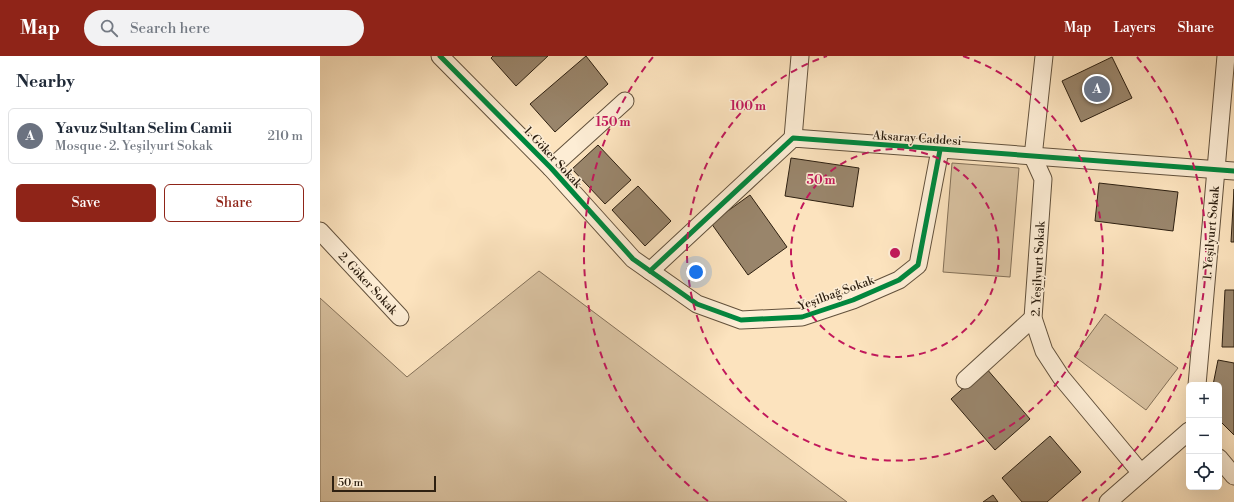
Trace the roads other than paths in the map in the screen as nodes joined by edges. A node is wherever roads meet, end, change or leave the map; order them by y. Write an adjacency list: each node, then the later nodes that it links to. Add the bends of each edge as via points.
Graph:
1 (440, 56): 9 (street, 1. Göker Sokak)
2 (800, 56): 6 (street)
3 (1044, 56): 8 (street)
4 (1226, 56): 10 (street, 1. Yeşilyurt Sokak)
5 (625, 101): 9 (street)
6 (793, 138): 7 (street, Aksaray Caddesi); 13 (street)
7 (940, 150): 8 (street, Aksaray Caddesi); 13 (street, Yeşilbağ Sokak, via 918,265 899,280 853,300 802,317 741,320 697,304)
8 (1033, 157): 10 (street, Aksaray Caddesi); 15 (street, 2. Yeşilyurt Sokak, via 1043,179)
9 (551, 168): 13 (street, 1. Göker Sokak, via 633,259)
10 (1217, 170): 11 (street, Aksaray Caddesi); 17 (street, 1. Yeşilyurt Sokak)
11 (1234, 171)
12 (320, 231): 14 (street, 2. Göker Sokak)
13 (650, 271)
14 (400, 317)
15 (1033, 318): 16 (street); 20 (street, 2. Yeşilyurt Sokak, via 1044,351 1060,377)
16 (965, 380)
17 (1197, 382)
18 (1186, 434): 20 (street)
19 (1222, 462): 21 (street)
20 (1141, 473): 22 (street)
21 (1234, 476)
22 (1108, 502)

